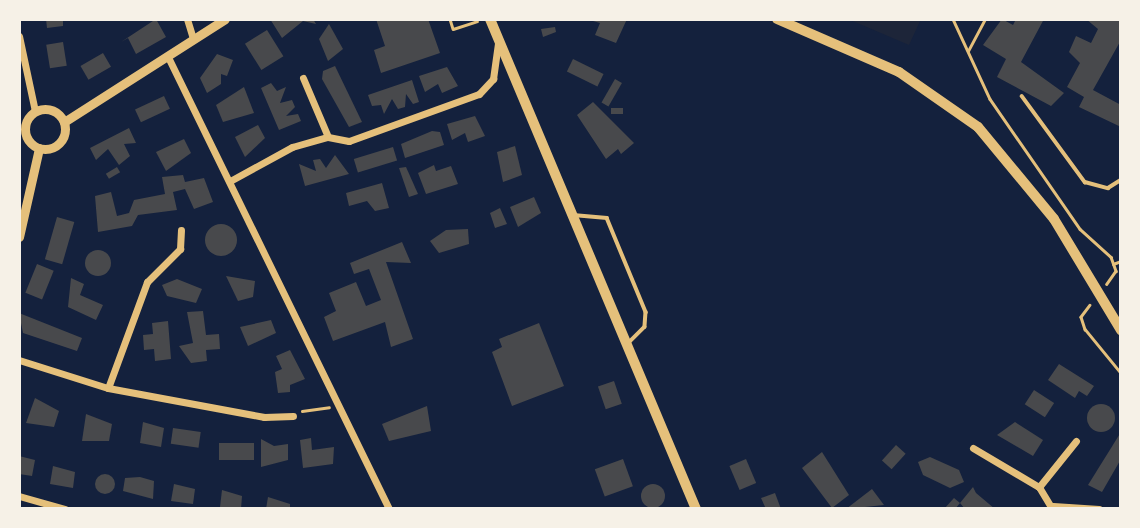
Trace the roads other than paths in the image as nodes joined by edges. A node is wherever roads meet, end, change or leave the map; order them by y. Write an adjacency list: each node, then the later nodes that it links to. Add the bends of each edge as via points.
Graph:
1 (187, 19): 6 (street)
2 (225, 19): 6 (street)
3 (490, 19): 7 (main road)
4 (777, 19): 20 (main road, via 899,72 978,127 1054,219)
5 (19, 36): 11 (street)
6 (193, 39): 8 (street)
7 (498, 42): 13 (street, via 493,79 479,94 349,141); 17 (main road)
8 (168, 57): 12 (street); 16 (street)
9 (303, 78): 13 (street)
10 (1022, 96): 15 (lane, via 1085,182 1108,188)
11 (35, 111): 12 (street, via 50,109); 14 (street, via 25,130)
12 (64, 122): 14 (street, via 60,143)
13 (328, 137): 16 (street, via 292,148)
14 (39, 148): 19 (street)
15 (1121, 180)
16 (230, 181): 32 (street)
17 (572, 216): 21 (main road); 21 (lane, via 607,218 646,312 645,327)
18 (181, 230): 23 (street, via 180,249 147,282)
19 (19, 237)
20 (1121, 330)
21 (626, 345): 33 (main road)
22 (19, 360): 23 (street)
23 (108, 388): 24 (street, via 264,417)
24 (293, 416)
25 (1076, 441): 27 (street)
26 (973, 448): 27 (street)
27 (1039, 488): 30 (street)
28 (19, 496): 29 (street)
29 (40, 507): 31 (street)
30 (1052, 507): 34 (street)
31 (65, 509)
32 (389, 509)
33 (696, 509)
34 (1099, 509)

